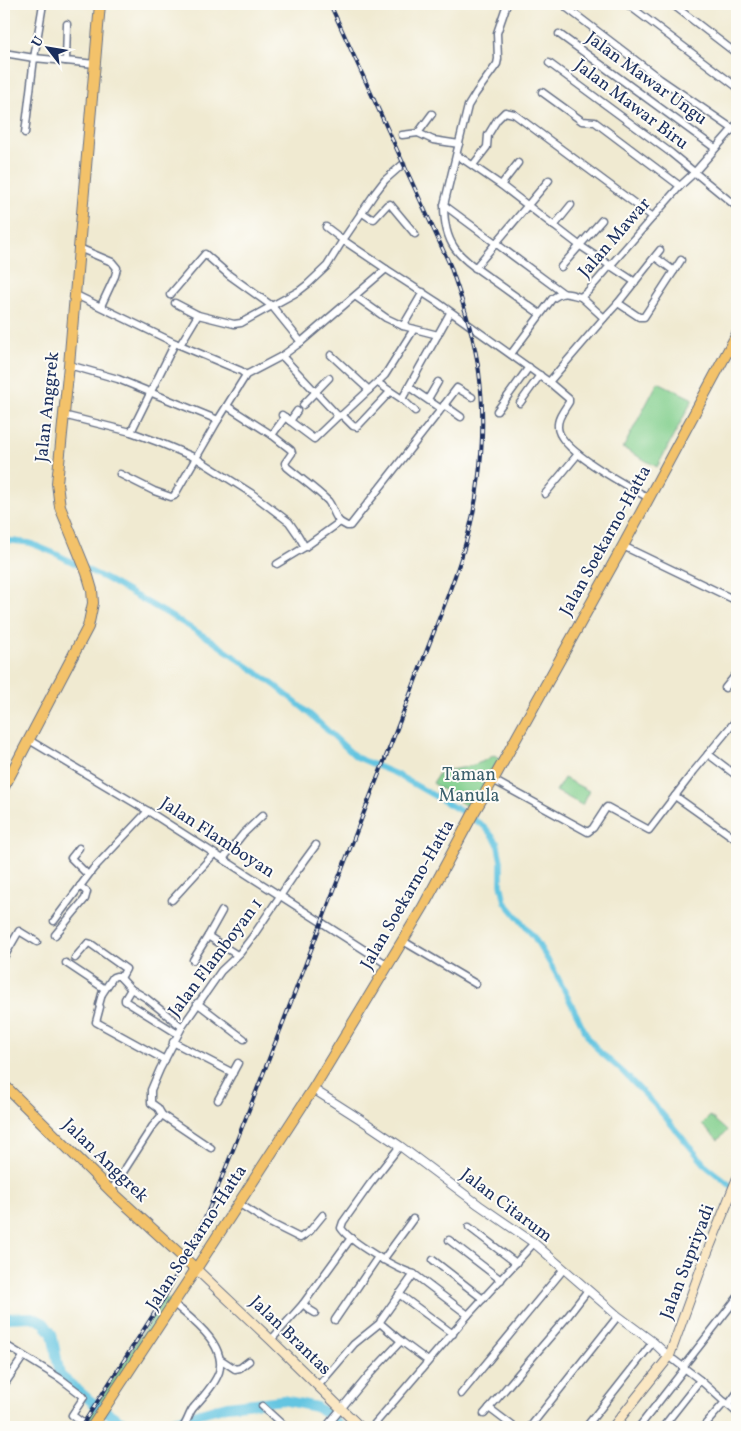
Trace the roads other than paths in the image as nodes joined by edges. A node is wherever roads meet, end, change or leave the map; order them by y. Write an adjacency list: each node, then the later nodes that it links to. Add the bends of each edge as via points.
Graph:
1 (43, 4): 11 (street)
2 (100, 4): 14 (main road, Jalan Anggrek)
3 (507, 4): 22 (street, via 497,33 497,64 468,106)
4 (627, 4): 15 (street)
5 (672, 4): 10 (street)
6 (567, 8): 18 (street, via 675,89)
7 (68, 24): 12 (street)
8 (559, 34): 23 (street, Jalan Mawar Ungu)
9 (4, 53): 11 (street)
10 (737, 54)
11 (34, 58): 12 (street); 19 (street)
12 (66, 61): 14 (street)
13 (549, 63): 28 (street, Jalan Mawar Biru)
14 (94, 64): 45 (main road, Jalan Anggrek)
15 (737, 87)
16 (542, 92): 31 (street, via 582,121 595,122)
17 (432, 114): 20 (street)
18 (735, 126): 23 (street, Jalan Mawar)
19 (25, 132)
20 (418, 133): 21 (street); 22 (street, via 433,140)
21 (402, 135)
22 (459, 144): 24 (street)
23 (715, 148): 28 (street, Jalan Mawar)
24 (457, 155): 27 (street); 33 (street)
25 (518, 163): 30 (street)
26 (402, 165): 36 (street, via 385,180)
27 (473, 165): 30 (street); 37 (street, via 487,147 488,135 497,120 505,112 514,114)
28 (694, 173): 31 (street, Jalan Mawar); 35 (street, Jalan Mawar Biru)
29 (548, 180): 32 (street)
30 (501, 185): 32 (street)
31 (680, 186): 37 (street, Jalan Mawar)
32 (527, 204): 39 (street); 43 (street)
33 (444, 205): 43 (street); 51 (street, via 449,238 458,254)
34 (571, 205): 39 (street)
35 (737, 207)
36 (361, 212): 41 (street, via 374,219 390,204); 42 (street)
37 (653, 217): 50 (street, Jalan Mawar)
38 (602, 220): 44 (street)
39 (554, 226): 44 (street)
40 (326, 227): 42 (street)
41 (416, 234)
42 (343, 240): 52 (street); 64 (street, via 316,278)
43 (495, 242): 51 (street); 56 (street)
44 (580, 245): 49 (street); 50 (street)
45 (79, 248): 57 (main road, Jalan Anggrek); 63 (street, via 112,262 117,268)
46 (660, 250): 47 (street)
47 (655, 257): 53 (street); 54 (street)
48 (681, 260): 53 (street)
49 (561, 267)
50 (611, 267): 54 (street); 60 (street, Jalan Mawar)
51 (474, 268): 66 (street)
52 (386, 269): 55 (street); 59 (street)
53 (674, 271): 62 (street, via 644,317 638,317)
54 (635, 282): 62 (street)
55 (423, 292): 65 (street); 69 (street)
56 (564, 293): 60 (street, Jalan Mawar); 66 (street, Jalan Mawar, via 552,298)
57 (74, 294): 63 (street); 78 (main road, Jalan Anggrek)
58 (170, 295): 64 (street, via 204,254)
59 (355, 296): 69 (street); 73 (street)
60 (580, 297): 68 (street)
61 (175, 303): 67 (street)
62 (618, 303): 68 (street)
63 (101, 306): 74 (street)
64 (272, 306): 67 (street, via 238,324); 73 (street)
65 (450, 312): 72 (street); 75 (street)
66 (540, 314): 75 (street, Jalan Mawar)
67 (198, 315): 74 (street)
68 (604, 318): 84 (street)
69 (402, 326): 70 (street)
70 (414, 329): 72 (street); 85 (street)
71 (737, 334): 112 (main road, Jalan Soekarno-Hatta)
72 (438, 335): 86 (street)
73 (301, 342): 77 (street)
74 (178, 344): 80 (street); 90 (street)
75 (511, 354): 79 (street)
76 (331, 355): 87 (street)
77 (282, 356): 80 (street); 88 (street)
78 (69, 365): 90 (street, via 118,379); 101 (main road, Jalan Anggrek)
79 (529, 367): 81 (street); 100 (street)
80 (246, 375): 96 (street)
81 (540, 375): 84 (street); 94 (street)
82 (329, 378): 88 (street)
83 (438, 382): 93 (street)
84 (549, 382): 108 (street, via 569,399 558,428 562,438)
85 (378, 383): 87 (street); 89 (street)
86 (409, 387): 92 (street); 93 (street)
87 (369, 390): 102 (street)
88 (315, 392): 95 (street); 102 (street)
89 (390, 392): 92 (street); 102 (street, via 355,428)
90 (151, 393): 105 (street); 106 (street)
91 (472, 397): 97 (street, via 457,388)
92 (402, 399): 99 (street)
93 (428, 399): 97 (street)
94 (520, 403)
95 (303, 405)
96 (227, 406): 105 (street); 107 (street)
97 (443, 407): 103 (street); 113 (street, via 350,526)
98 (297, 411): 104 (street)
99 (415, 411)
100 (497, 411)
101 (64, 415): 106 (street); 121 (main road, Jalan Anggrek, via 57,475 59,501 87,574 93,603 88,627)
102 (340, 415): 104 (street, via 314,438)
103 (461, 417)
104 (286, 418): 107 (street)
105 (218, 420): 109 (street)
106 (131, 432): 109 (street)
107 (272, 435): 113 (street, via 292,450 285,463 287,467 328,502)
108 (578, 454): 111 (street); 112 (street)
109 (196, 458): 110 (street, via 171,497); 115 (street, via 289,522)
110 (120, 474)
111 (546, 494)
112 (649, 498): 114 (main road, Jalan Soekarno-Hatta)
113 (340, 522): 115 (street)
114 (626, 539): 117 (street); 124 (main road, Jalan Soekarno-Hatta)
115 (305, 547): 116 (street)
116 (277, 564)
117 (737, 600)
118 (737, 673): 119 (street)
119 (725, 688)
120 (737, 719): 122 (street)
121 (29, 740): 125 (main road, Jalan Anggrek); 127 (street, Jalan Flamboyan)
122 (708, 754): 123 (street); 126 (street)
123 (737, 776)
124 (493, 780): 126 (street, via 588,832 607,807 649,830); 142 (main road, Jalan Soekarno-Hatta)
125 (4, 787)
126 (675, 796): 129 (street)
127 (148, 811): 132 (street, Jalan Flamboyan); 134 (street)
128 (263, 815): 133 (street)
129 (737, 840)
130 (316, 845): 136 (street, Jalan Flamboyan 1)
131 (79, 848): 134 (street, via 71,858)
132 (214, 854): 133 (street, Jalan Flamboyan); 137 (street)
133 (222, 859): 136 (street, Jalan Flamboyan)
134 (88, 875): 135 (street)
135 (80, 886): 139 (street); 140 (street, via 87,892 85,899)
136 (280, 897): 144 (street, Jalan Flamboyan 1); 149 (street, Jalan Flamboyan)
137 (172, 900)
138 (222, 911): 141 (street)
139 (54, 921)
140 (54, 936)
141 (208, 936): 144 (street); 147 (street)
142 (403, 941): 149 (main road, Jalan Soekarno-Hatta); 151 (street)
143 (37, 942): 145 (street, via 19,931)
144 (237, 955): 154 (street, Jalan Flamboyan 1)
145 (4, 957)
146 (75, 958): 150 (street, via 85,945 91,944 126,969)
147 (193, 960)
148 (66, 963): 152 (street)
149 (388, 965): 163 (main road, Jalan Soekarno-Hatta)
150 (121, 978): 152 (street, via 113,977); 153 (street)
151 (476, 984)
152 (104, 989): 159 (street, via 96,1022)
153 (131, 989): 155 (street); 156 (street, via 125,1001)
154 (198, 1003): 155 (street, Jalan Flamboyan 1); 157 (street)
155 (182, 1027): 156 (street, Jalan Flamboyan 1)
156 (178, 1034): 158 (street, Jalan Flamboyan 1)
157 (244, 1038)
158 (173, 1042): 159 (street, Jalan Flamboyan 1); 161 (street)
159 (165, 1060): 165 (street, Jalan Flamboyan 1, via 151,1090 150,1101)
160 (238, 1063): 161 (street)
161 (233, 1073): 164 (street)
162 (4, 1085): 169 (main road, Jalan Anggrek)
163 (313, 1089): 166 (street, Jalan Citarum); 170 (main road, Jalan Soekarno-Hatta)
164 (218, 1100)
165 (162, 1115): 167 (street); 169 (street)
166 (400, 1146): 174 (street, via 343,1222 341,1228); 176 (street, Jalan Citarum)
167 (211, 1148)
168 (736, 1183): 201 (main road, Jalan Supriyadi, via 703,1263)
169 (111, 1191): 180 (main road, Jalan Anggrek)
170 (238, 1203): 171 (street, via 300,1238); 180 (main road, Jalan Soekarno-Hatta)
171 (323, 1215)
172 (412, 1219): 177 (street)
173 (469, 1227): 179 (street)
174 (351, 1238): 177 (street); 189 (street)
175 (449, 1240): 183 (street)
176 (534, 1243): 179 (street); 181 (street, Jalan Citarum)
177 (381, 1258): 182 (street); 193 (street)
178 (433, 1260): 187 (street)
179 (516, 1263): 183 (street)
180 (196, 1269): 188 (main road, Jalan Soekarno-Hatta); 196 (main road, Jalan Brantas)
181 (563, 1270): 184 (street, Jalan Citarum); 210 (street)
182 (414, 1274): 185 (street); 191 (street)
183 (500, 1280): 187 (street)
184 (588, 1290): 192 (street, Jalan Citarum); 213 (street)
185 (399, 1294): 194 (street); 195 (street)
186 (737, 1298): 205 (street)
187 (483, 1299): 191 (street)
188 (174, 1304): 202 (street, via 210,1337); 218 (main road, Jalan Soekarno-Hatta)
189 (302, 1304): 190 (street); 196 (street)
190 (315, 1313)
191 (468, 1315): 195 (street)
192 (618, 1316): 198 (street, Jalan Citarum); 225 (street)
193 (335, 1320)
194 (380, 1323): 197 (street); 208 (street, via 354,1344)
195 (453, 1334): 204 (street)
196 (272, 1340): 208 (main road, Jalan Brantas)
197 (401, 1341): 204 (street); 214 (street)
198 (653, 1342): 201 (street, Jalan Citarum); 226 (street)
199 (4, 1344): 200 (street)
200 (23, 1357): 207 (street); 217 (street, via 84,1397 72,1415)
201 (671, 1358): 205 (street, Jalan Citarum); 227 (main road, Jalan Supriyadi)
202 (220, 1359): 203 (street, via 235,1370); 219 (street, via 219,1372 193,1407)
203 (249, 1361)
204 (428, 1361): 223 (street)
205 (684, 1368): 206 (street, Jalan Citarum); 228 (street)
206 (700, 1380): 211 (street, Jalan Citarum); 229 (street)
207 (4, 1385)
208 (318, 1386): 214 (main road, Jalan Brantas)
209 (737, 1393): 211 (street)
210 (461, 1394)
211 (726, 1404): 215 (street, Jalan Citarum); 230 (street)
212 (262, 1406): 220 (street)
213 (489, 1408): 216 (street); 224 (street)
214 (339, 1411): 221 (street); 222 (main road, Jalan Brantas)
215 (737, 1413)
216 (484, 1414)
217 (88, 1427)
218 (92, 1427)
219 (183, 1427)
220 (284, 1427)
221 (326, 1427)
222 (360, 1427)
223 (372, 1427)
224 (514, 1427)
225 (530, 1427)
226 (586, 1427)
227 (613, 1427)
228 (639, 1427)
229 (663, 1427)
230 (703, 1427)

